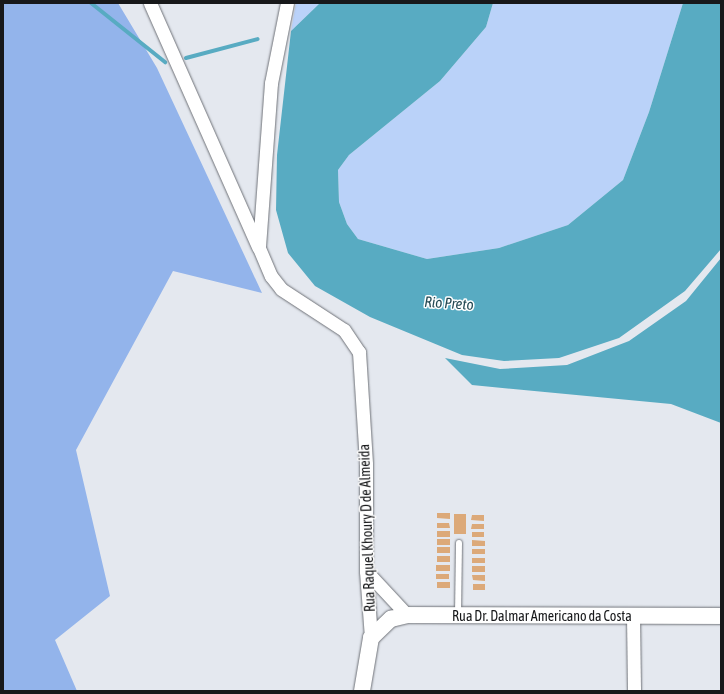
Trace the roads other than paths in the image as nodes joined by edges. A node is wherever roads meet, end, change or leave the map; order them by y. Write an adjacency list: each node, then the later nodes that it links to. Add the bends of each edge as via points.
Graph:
1 (150, 3): 3 (street, Rua Raquel Khoury D de Almeida)
2 (286, 3): 3 (street, via 271,84)
3 (258, 248): 5 (street, Rua Raquel Khoury D de Almeida, via 271,276 281,289 344,330 359,352 362,365)
4 (459, 543): 9 (lane)
5 (366, 571): 6 (street); 10 (street, Rua Raquel Khoury D de Almeida)
6 (407, 615): 9 (street, Rua Dr. Dalmar Americano da Costa); 10 (street, Rua Dr. Dalmar Americano da Costa, via 391,619)
7 (633, 616): 8 (street, Rua Dr. Dalmar Americano da Costa); 9 (street, Rua Dr. Dalmar Americano da Costa); 12 (street)
8 (721, 616)
9 (458, 617)
10 (371, 638): 11 (street, Rua Raquel Khoury D de Almeida)
11 (362, 691)
12 (634, 691)

